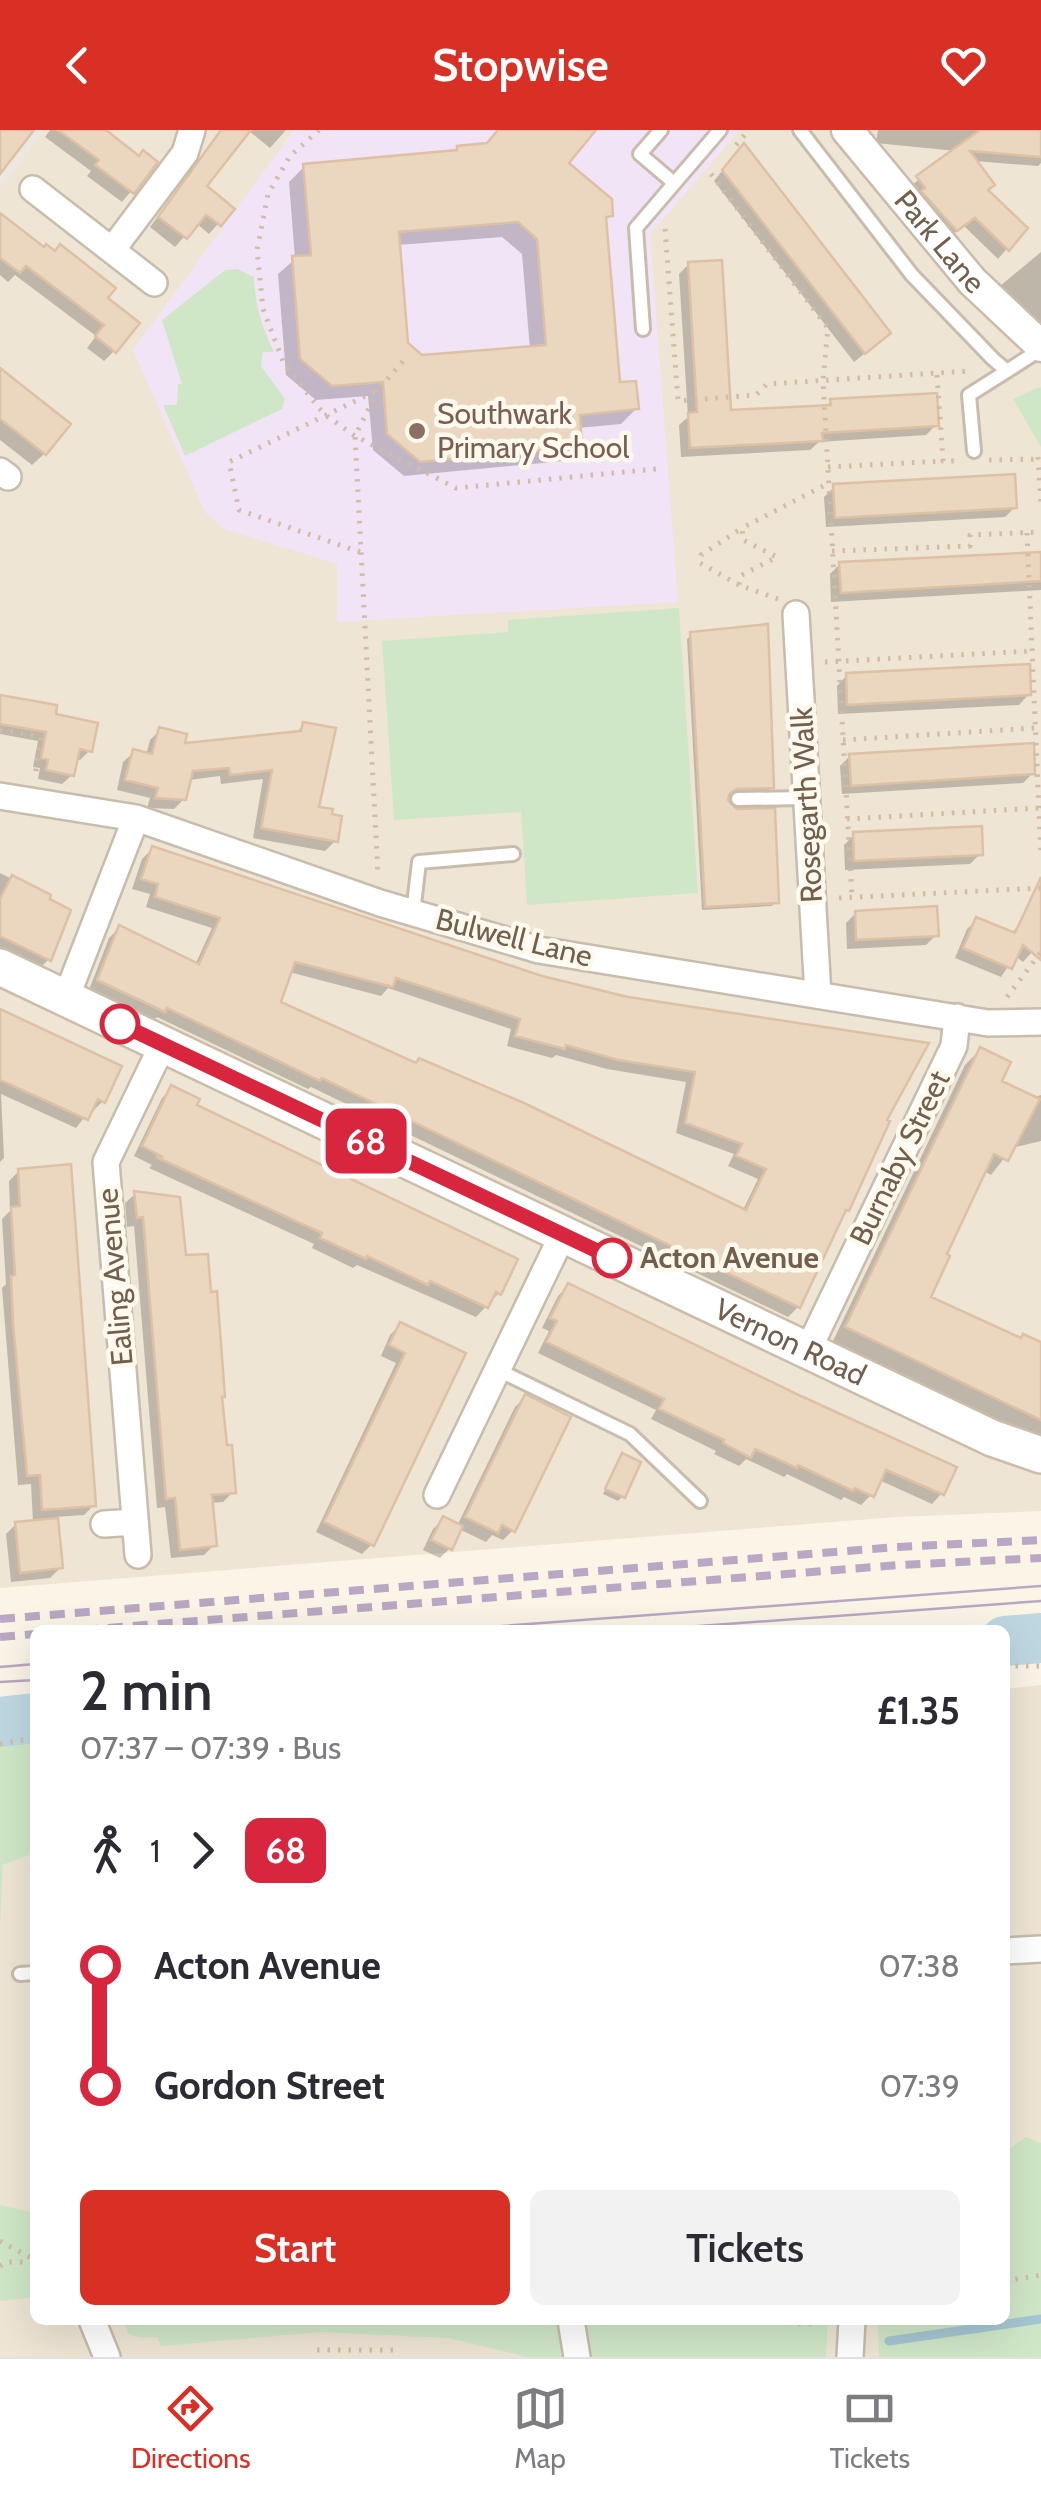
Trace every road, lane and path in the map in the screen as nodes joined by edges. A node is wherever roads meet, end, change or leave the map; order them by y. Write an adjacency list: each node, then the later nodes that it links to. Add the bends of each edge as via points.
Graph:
1 (192, 130): 13 (street, via 186,153)
2 (318, 130): 22 (path, via 290,156 268,194 257,250 263,309 284,364)
3 (661, 130): 9 (lane, via 640,154)
4 (720, 130): 9 (lane)
5 (749, 130): 8 (path)
6 (800, 130): 19 (lane, via 912,275)
7 (847, 130): 16 (street, Park Lane, via 972,282)
8 (736, 145)
9 (674, 183): 15 (lane, via 636,228)
10 (33, 188): 13 (street)
11 (699, 188): 20 (path, via 711,174 828,328)
12 (675, 217): 20 (path, via 663,232 678,401 756,395 767,384)
13 (112, 250): 14 (street)
14 (154, 283)
15 (644, 329)
16 (1041, 348): 19 (lane)
17 (405, 358): 21 (path)
18 (970, 371): 20 (path)
19 (1007, 371): 24 (lane, via 969,395)
20 (823, 380): 27 (path)
21 (378, 390): 22 (path); 23 (path)
22 (324, 414): 23 (path); 35 (path, via 229,462 239,510)
23 (354, 436): 28 (path, via 456,488); 35 (path)
24 (974, 451)
25 (1041, 458): 30 (path)
26 (943, 462): 27 (path)
27 (828, 466): 29 (path)
28 (656, 469)
29 (829, 483): 31 (path); 34 (path)
30 (1041, 504)
31 (742, 528): 36 (path, via 744,540 777,557 745,571); 36 (path, via 700,563)
32 (1041, 532): 33 (path)
33 (1026, 533): 34 (path, via 970,535 970,546); 38 (path)
34 (832, 551): 39 (path)
35 (360, 552): 56 (path)
36 (739, 585): 37 (path)
37 (796, 614): 40 (street, Rosegarth Walk)
38 (1032, 652): 39 (path); 41 (path)
39 (838, 662): 40 (path); 43 (path)
40 (798, 664): 45 (street, Rosegarth Walk)
41 (1035, 728): 43 (path); 48 (path)
42 (0, 730): 47 (path, via 41,737)
43 (843, 740): 50 (path)
44 (0, 796): 47 (street, Bulwell Lane)
45 (806, 798): 46 (lane); 55 (street, Rosegarth Walk)
46 (738, 799)
47 (31, 801): 49 (street, Bulwell Lane)
48 (1039, 808): 50 (path); 52 (path)
49 (136, 818): 56 (street, Bulwell Lane); 61 (street)
50 (847, 819): 54 (path)
51 (513, 854): 57 (lane, via 419,862)
52 (1041, 858)
53 (1041, 888): 54 (path)
54 (852, 897): 55 (path)
55 (812, 898): 60 (street, Rosegarth Walk)
56 (380, 903): 57 (street, Bulwell Lane)
57 (413, 913): 60 (street, Bulwell Lane, via 538,950)
58 (1041, 952): 64 (path)
59 (0, 967): 61 (main road, Vernon Road)
60 (818, 995): 62 (street, Bulwell Lane)
61 (66, 998): 65 (main road, Vernon Road)
62 (957, 1017): 64 (street, Bulwell Lane); 67 (street, Burnaby Street, via 954,1046)
63 (1041, 1022): 64 (street, Bulwell Lane)
64 (988, 1023)
65 (163, 1044): 66 (main road, Vernon Road); 72 (street, Ealing Avenue, via 106,1162)
66 (563, 1234): 67 (main road, Vernon Road); 68 (street)
67 (808, 1350): 69 (main road, Vernon Road)
68 (498, 1370): 70 (street); 71 (lane, via 630,1434)
69 (1041, 1455)
70 (437, 1495)
71 (700, 1502)
72 (136, 1522): 73 (street); 74 (street, Ealing Avenue)
73 (104, 1524)
74 (138, 1555)
75 (1010, 1666): 76 (path)
76 (1041, 1666)
77 (30, 1739): 78 (path)
78 (0, 1744)
79 (1041, 1950): 80 (street)
80 (1010, 1951)
81 (30, 1973): 82 (lane)
82 (20, 1974)
83 (0, 2241): 84 (path)
84 (30, 2258)
85 (30, 2261): 86 (path)
86 (0, 2266)
87 (1041, 2275): 88 (path)
88 (1010, 2279)
89 (94, 2325): 94 (street)
90 (572, 2325): 95 (street)
91 (852, 2325): 96 (street)
92 (317, 2350): 93 (path)
93 (393, 2350)
94 (107, 2357)
95 (577, 2357)
96 (850, 2357)

